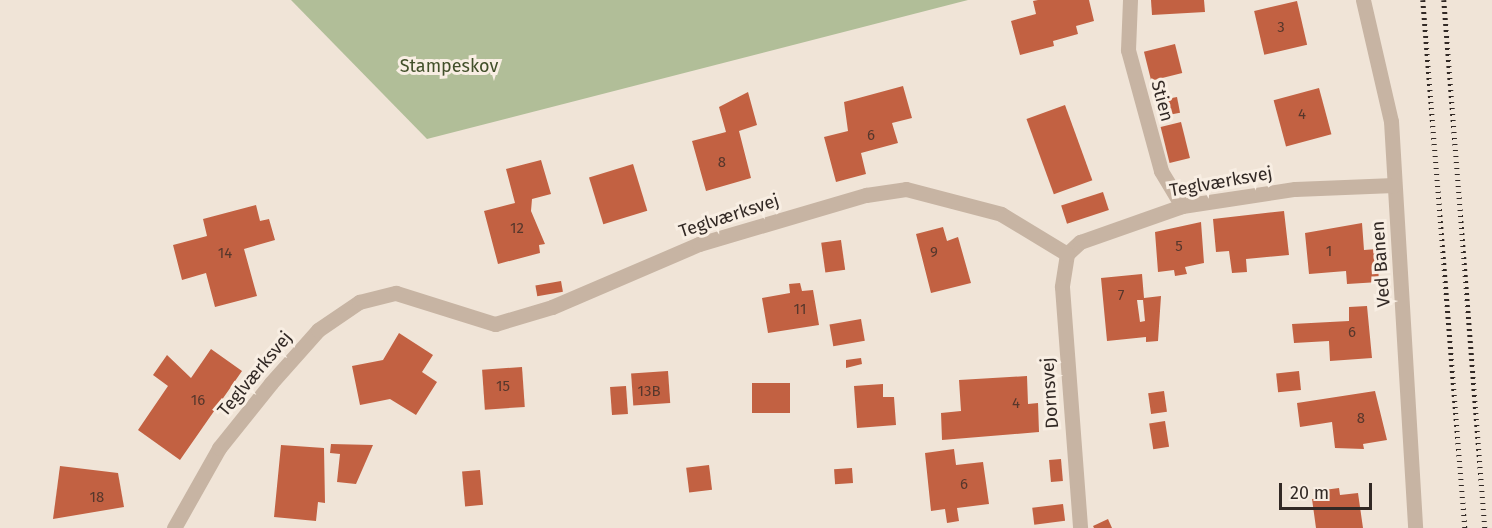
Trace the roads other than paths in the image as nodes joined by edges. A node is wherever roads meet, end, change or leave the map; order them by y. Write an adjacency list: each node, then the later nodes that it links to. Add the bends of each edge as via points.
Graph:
1 (1130, 0): 4 (street, Stien, via 1125,18 1128,50 1161,171)
2 (1363, 0): 3 (street, Ved Banen, via 1391,122)
3 (1395, 185): 4 (street, Teglværksvej, via 1295,189); 8 (street, Ved Banen)
4 (1182, 206): 5 (street, Teglværksvej, via 1080,242)
5 (1067, 254): 6 (street, Teglværksvej, via 1001,214 906,189 866,195 699,244 552,308 495,324 396,293 359,302 318,330 271,382 219,448); 7 (street, Dornsvej, via 1062,287)
6 (174, 528)
7 (1080, 528)
8 (1415, 528)

